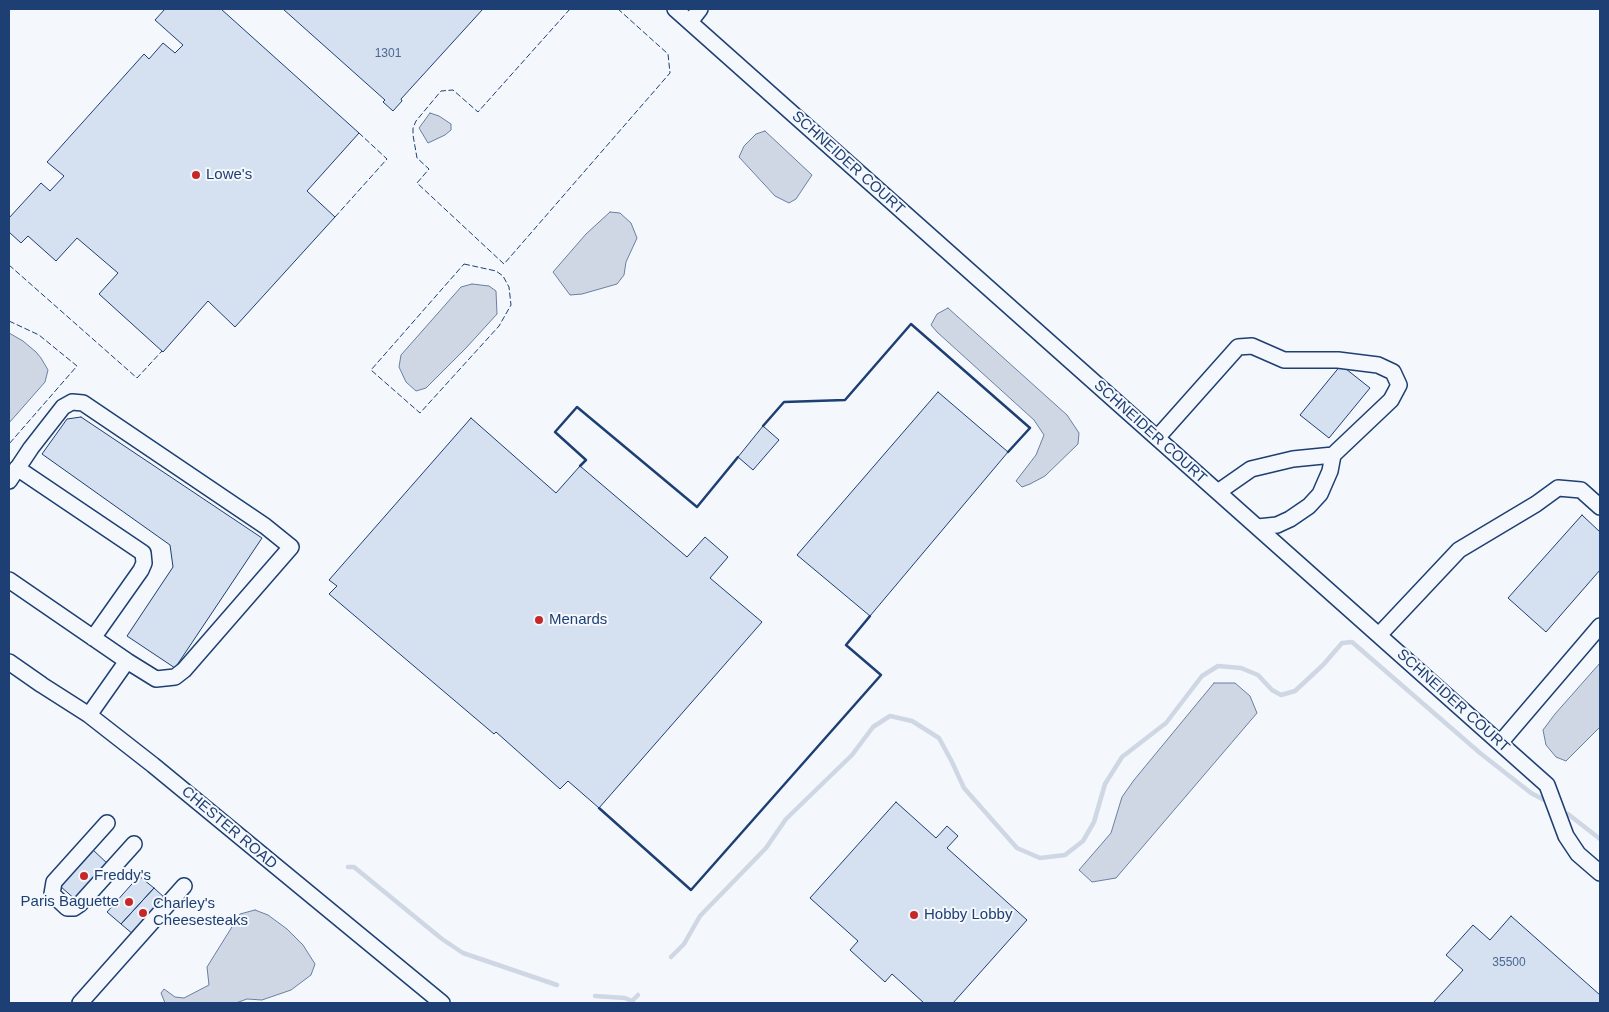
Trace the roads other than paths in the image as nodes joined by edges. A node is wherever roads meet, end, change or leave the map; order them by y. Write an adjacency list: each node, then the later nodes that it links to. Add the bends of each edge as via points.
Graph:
1 (675, 9): 3 (street, SCHNEIDER COURT)
2 (700, 9): 3 (street)
3 (690, 22): 4 (street, SCHNEIDER COURT)
4 (1157, 438): 5 (street, via 1238,347 1252,346 1284,360 1338,360 1378,365 1393,372 1399,385 1391,400); 7 (street, SCHNEIDER COURT)
5 (1334, 455): 7 (street, via 1293,459 1251,469); 9 (street, via 1320,494 1309,506 1277,525)
6 (13, 475): 13 (street, via 143,553 141,570); 14 (street, via 63,407 72,402 82,403 265,526 291,548 175,677 156,679)
7 (1218, 492): 9 (street, SCHNEIDER COURT)
8 (1600, 507): 12 (street, via 1581,490 1558,488 1459,550)
9 (1258, 527): 12 (street, SCHNEIDER COURT)
10 (9, 580): 13 (street)
11 (1600, 626): 17 (street)
12 (1379, 635): 17 (street, SCHNEIDER COURT)
13 (93, 638): 14 (street)
14 (127, 661): 16 (street)
15 (9, 662): 16 (street, CHESTER ROAD)
16 (89, 715): 23 (street, CHESTER ROAD)
17 (1500, 743): 20 (street, SCHNEIDER COURT, via 1547,785 1566,836 1578,854)
18 (107, 823): 19 (street, via 54,882 52,894 67,908 80,904)
19 (134, 844)
20 (1600, 873)
21 (184, 886): 22 (street)
22 (80, 1003)
23 (442, 1003)

